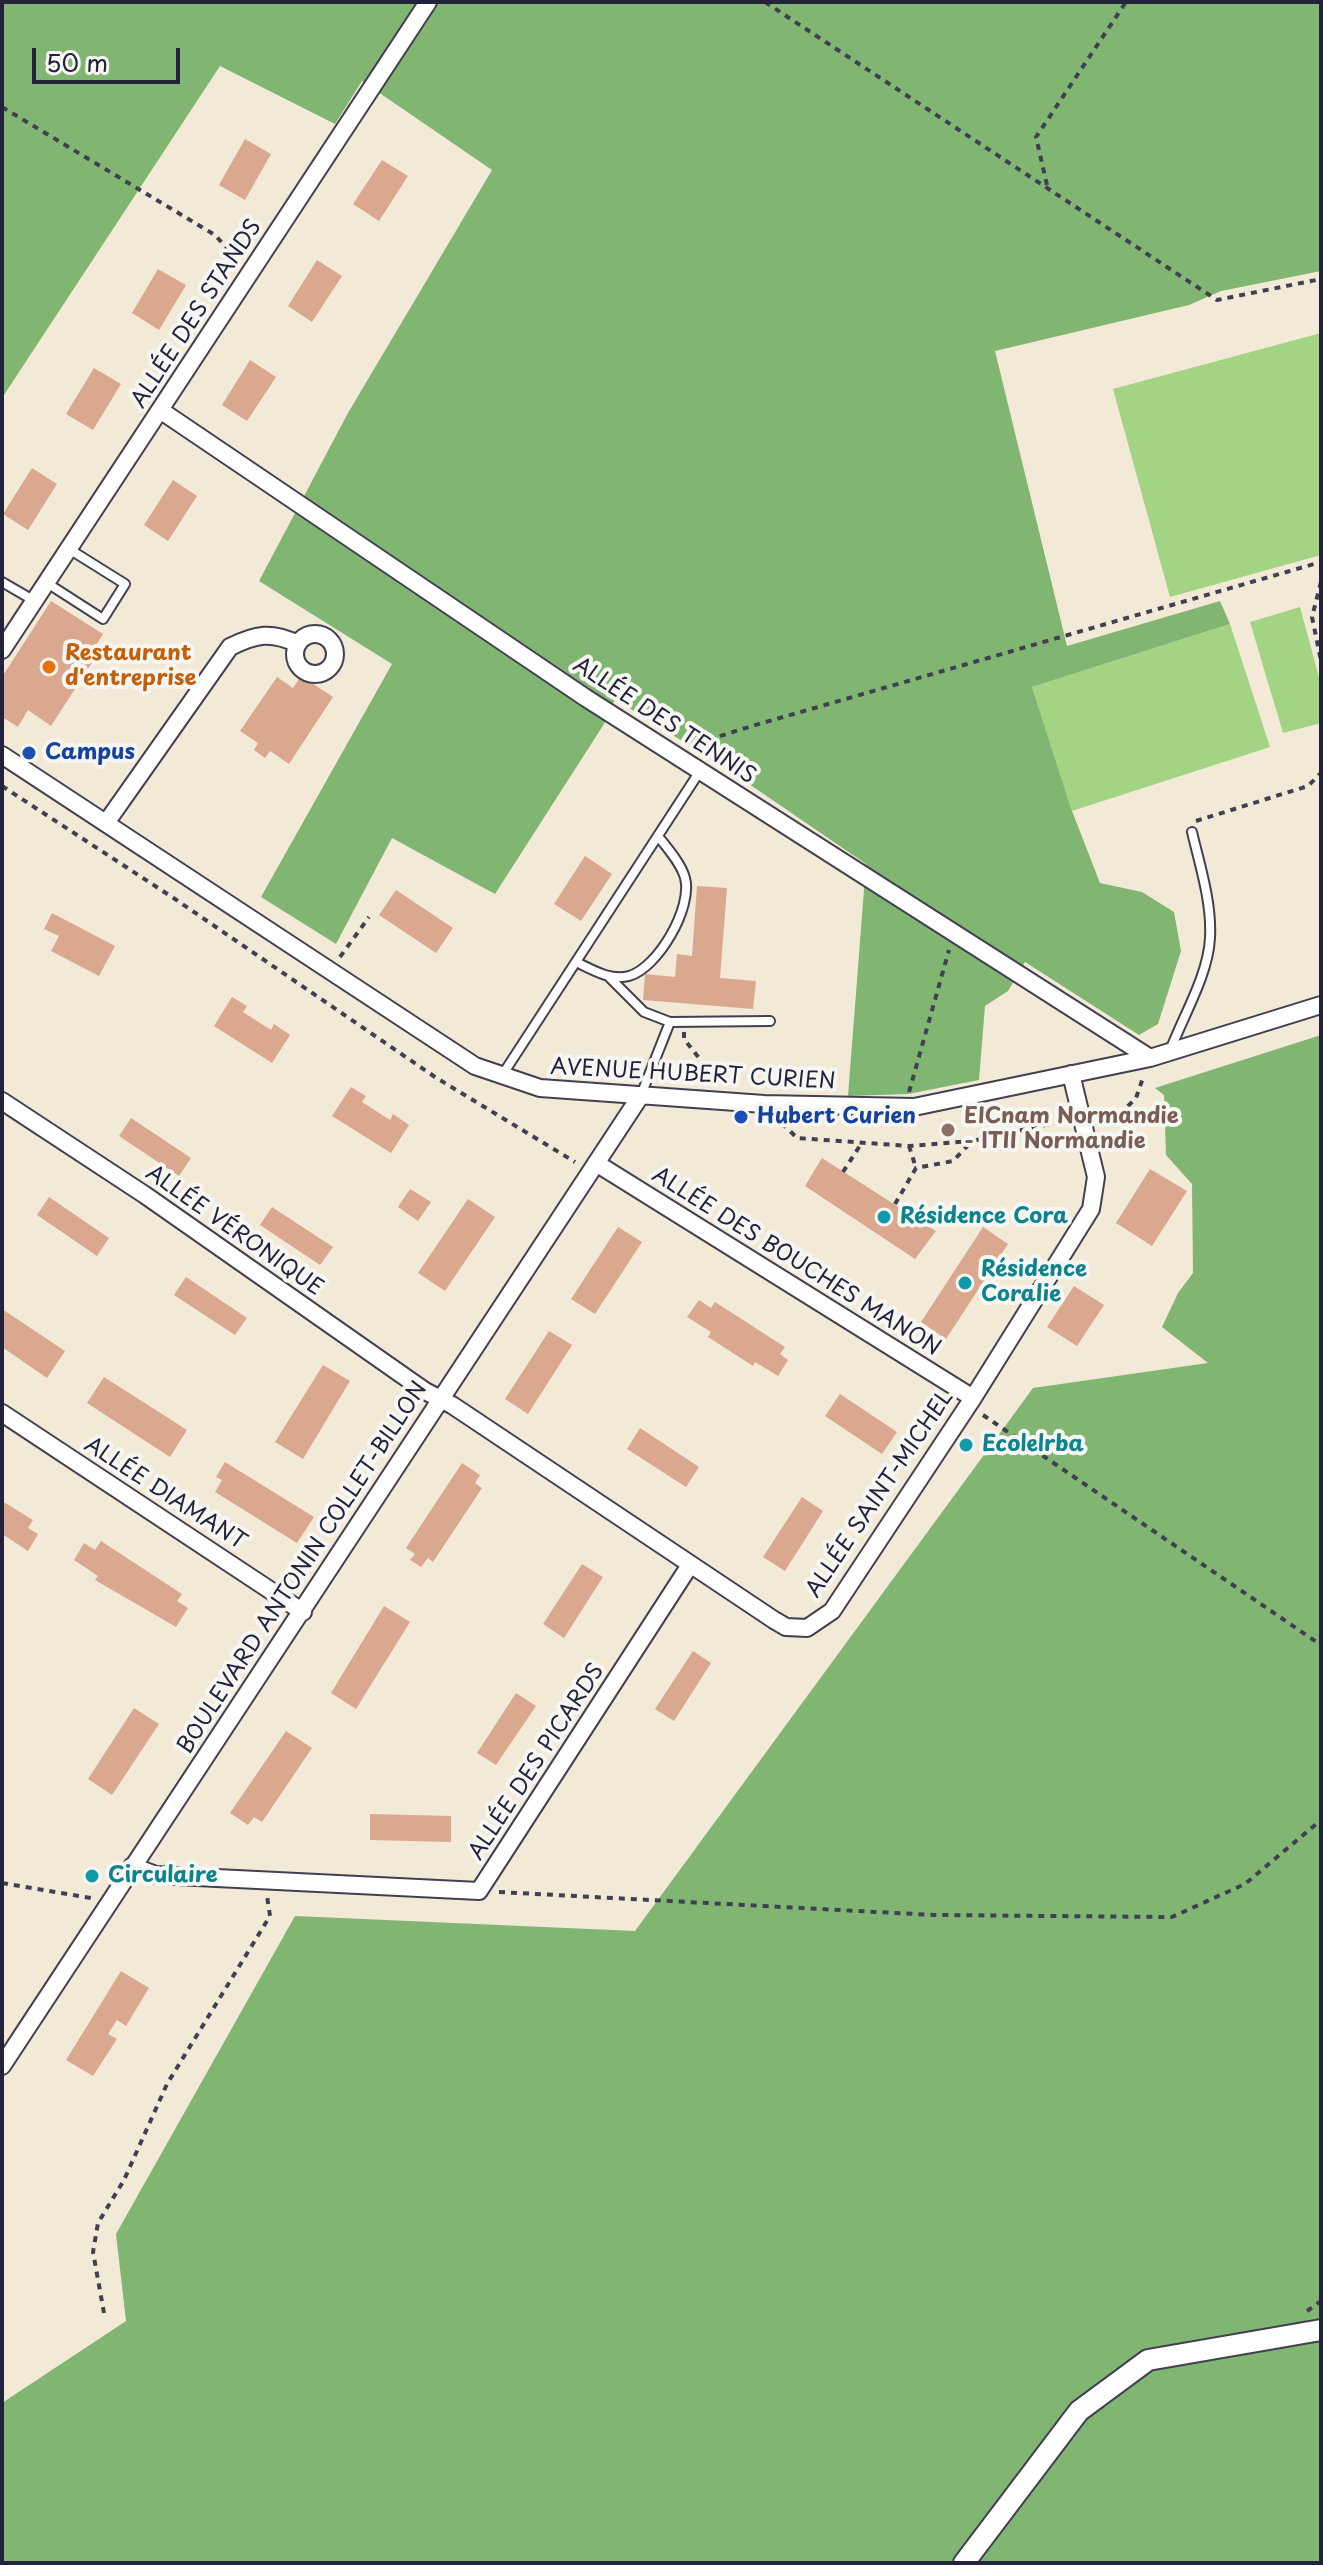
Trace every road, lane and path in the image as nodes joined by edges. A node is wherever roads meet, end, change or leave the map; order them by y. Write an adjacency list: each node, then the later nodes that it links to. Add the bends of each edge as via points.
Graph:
1 (428, 2): 6 (street, ALLÉE DES STANDS)
2 (765, 2): 5 (path)
3 (1126, 2): 5 (path, via 1036,137)
4 (2, 107): 6 (path, via 215,235)
5 (1047, 188): 7 (path, via 1217,300)
6 (250, 274): 8 (street, ALLÉE DES STANDS)
7 (1321, 279)
8 (160, 410): 9 (street, ALLÉE DES STANDS); 19 (street, ALLÉE DES TENNIS)
9 (68, 548): 12 (street, ALLÉE DES STANDS); 12 (lane, via 125,584 103,619)
10 (1321, 562): 19 (path, via 714,738)
11 (2, 582): 14 (lane)
12 (45, 582): 14 (street, ALLÉE DES STANDS)
13 (1321, 582): 17 (path, via 1312,617)
14 (33, 600): 16 (street, ALLÉE DES STANDS)
15 (298, 644): 22 (street, via 278,635 255,635 230,647)
16 (2, 650)
17 (1321, 661)
18 (2, 755): 22 (street, AVENUE HUBERT CURIEN)
19 (694, 767): 24 (lane); 26 (street, ALLÉE DES TENNIS)
20 (1321, 773): 23 (path, via 1308,786 1198,819)
21 (2, 786): 47 (path, via 435,1077)
22 (106, 823): 28 (street, AVENUE HUBERT CURIEN)
23 (1192, 832): 34 (lane, via 1210,939)
24 (658, 836): 27 (lane); 29 (lane, via 685,877 680,917 662,950 632,976)
25 (369, 917): 28 (path)
26 (954, 933): 35 (street, ALLÉE DES TENNIS); 38 (path)
27 (576, 962): 29 (lane); 37 (lane)
28 (331, 971): 37 (street, AVENUE HUBERT CURIEN)
29 (610, 978): 32 (lane, via 644,1012)
30 (1321, 1005): 34 (street, AVENUE HUBERT CURIEN)
31 (770, 1021): 33 (lane)
32 (670, 1022): 33 (lane); 39 (lane)
33 (683, 1022): 41 (path, via 684,1039 699,1058)
34 (1170, 1052): 35 (street, AVENUE HUBERT CURIEN)
35 (1150, 1058): 36 (street, AVENUE HUBERT CURIEN); 43 (path, via 1136,1098 1118,1116)
36 (1071, 1074): 42 (street, AVENUE HUBERT CURIEN, via 914,1107); 43 (street, ALLÉE SAINT-MICHEL)
37 (500, 1077): 39 (street, AVENUE HUBERT CURIEN, via 540,1088)
38 (908, 1094)
39 (641, 1095): 41 (street, AVENUE HUBERT CURIEN); 47 (street, BOULEVARD ANTONIN COLLET-BILLON)
40 (2, 1101): 51 (street, ALLÉE VÉRONIQUE)
41 (697, 1101): 42 (street, AVENUE HUBERT CURIEN)
42 (764, 1104): 45 (path, via 797,1138)
43 (1083, 1117): 44 (path); 52 (street, ALLÉE SAINT-MICHEL, via 1096,1177 1091,1209)
44 (972, 1141): 46 (path); 48 (path, via 953,1161)
45 (862, 1143): 46 (path); 49 (path)
46 (909, 1146): 48 (path)
47 (593, 1167): 51 (street, BOULEVARD ANTONIN COLLET-BILLON); 52 (street, ALLÉE DES BOUCHES MANON)
48 (916, 1168): 50 (path)
49 (843, 1172)
50 (895, 1204)
51 (440, 1399): 54 (street, ALLÉE SAINT-MICHEL); 55 (street, BOULEVARD ANTONIN COLLET-BILLON)
52 (970, 1401): 54 (street, ALLÉE SAINT-MICHEL, via 832,1611 807,1628 786,1627); 56 (path)
53 (2, 1413): 55 (street, ALLÉE DIAMANT)
54 (690, 1565): 61 (street, ALLÉE DES PICARDS)
55 (303, 1612): 58 (street, BOULEVARD ANTONIN COLLET-BILLON)
56 (1321, 1645)
57 (1321, 1820): 61 (path, via 1245,1884 1172,1917 934,1915)
58 (132, 1866): 59 (street, ALLÉE DES PICARDS, via 156,1875); 62 (street, BOULEVARD ANTONIN COLLET-BILLON)
59 (255, 1880): 61 (street, ALLÉE DES PICARDS); 64 (path, via 270,1903 270,1916 167,2084 124,2180 98,2223 93,2252)
60 (2, 1883): 62 (path)
61 (479, 1891)
62 (108, 1903): 63 (street, BOULEVARD ANTONIN COLLET-BILLON)
63 (2, 2066)
64 (104, 2313)
65 (1321, 2330): 66 (street, via 1148,2360 1079,2411)
66 (964, 2563)

